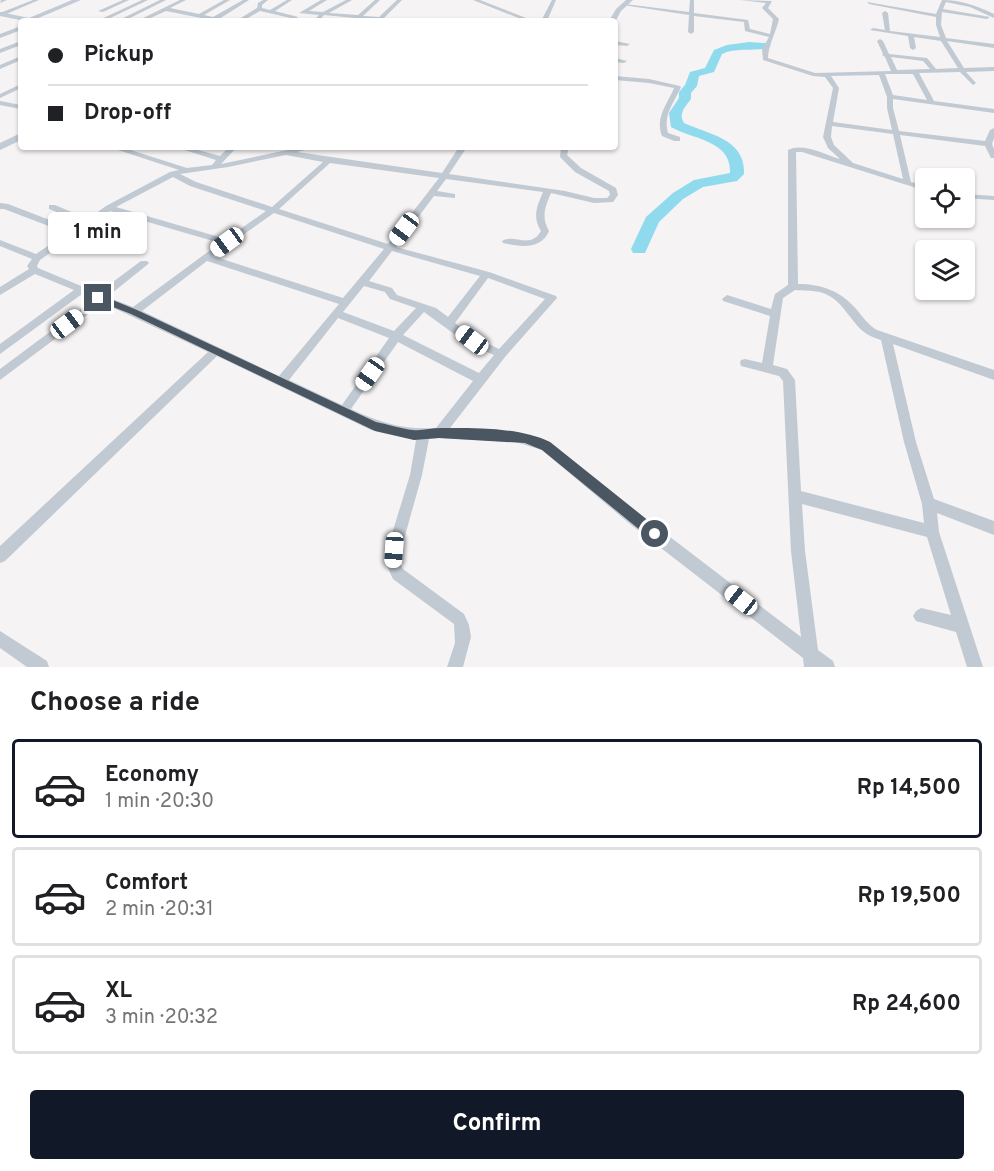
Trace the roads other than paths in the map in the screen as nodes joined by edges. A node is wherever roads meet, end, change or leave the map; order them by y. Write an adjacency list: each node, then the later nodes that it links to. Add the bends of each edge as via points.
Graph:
1 (5, 0): 21 (street)
2 (37, 0): 38 (street)
3 (78, 0): 46 (street)
4 (127, 0): 33 (street)
5 (147, 0): 47 (street)
6 (164, 0): 48 (street)
7 (184, 0): 28 (street)
8 (228, 0): 41 (street)
9 (247, 0): 51 (street)
10 (266, 0): 29 (street)
11 (290, 0): 31 (street)
12 (325, 0): 35 (street)
13 (350, 0): 24 (street)
14 (378, 0): 30 (street)
15 (400, 0): 58 (street)
16 (475, 0): 34 (street)
17 (554, 0): 61 (street)
18 (692, 0): 40 (street)
19 (742, 0): 20 (street)
20 (770, 1): 69 (street, via 765,8 776,19)
21 (0, 2)
22 (628, 2): 32 (street); 62 (street)
23 (869, 3): 37 (street)
24 (340, 6): 25 (street); 39 (street)
25 (349, 7)
26 (358, 8): 30 (street)
27 (716, 8): 43 (street)
28 (166, 9): 41 (street); 49 (street)
29 (260, 9): 31 (street); 52 (street)
30 (367, 9): 57 (street)
31 (273, 10): 53 (street)
32 (662, 10): 40 (street); 42 (street)
33 (101, 11)
34 (504, 11): 59 (street); 60 (street)
35 (303, 12): 39 (street); 54 (street)
36 (885, 13): 65 (street)
37 (939, 13): 44 (street); 44 (street, via 944,0 972,6); 70 (street, via 939,26)
38 (1, 14): 45 (street)
39 (323, 14): 55 (street); 56 (street)
40 (692, 14): 43 (street); 66 (street)
41 (201, 15): 50 (street)
42 (659, 17)
43 (717, 17): 69 (street, via 746,21 747,30)
44 (994, 17)
45 (22, 18)
46 (37, 18)
47 (107, 18)
48 (126, 18)
49 (146, 18)
50 (212, 18)
51 (217, 18)
52 (244, 18)
53 (291, 18)
54 (294, 18)
55 (319, 18)
56 (349, 18)
57 (357, 18)
58 (381, 18)
59 (500, 18)
60 (515, 18)
61 (545, 18)
62 (614, 18)
63 (18, 29): 68 (street)
64 (873, 30): 65 (street)
65 (888, 32): 67 (street)
66 (691, 33)
67 (911, 35): 70 (street); 76 (street)
68 (0, 36)
69 (772, 36): 90 (street, via 763,57 810,75)
70 (946, 40): 75 (street); 85 (street)
71 (880, 41): 78 (street)
72 (618, 43): 74 (street)
73 (18, 44): 77 (street)
74 (627, 44)
75 (994, 46)
76 (913, 48)
77 (0, 51)
78 (885, 55): 86 (street, via 925,59); 87 (street)
79 (18, 59): 82 (street)
80 (618, 60): 81 (street)
81 (624, 61)
82 (0, 67)
83 (986, 69): 84 (street); 85 (street); 91 (street)
84 (994, 69)
85 (960, 70): 86 (street); 93 (street)
86 (934, 71): 88 (street)
87 (895, 72): 88 (street); 89 (street)
88 (915, 72): 98 (street)
89 (881, 73): 90 (street); 96 (street)
90 (827, 75): 103 (street, via 836,88)
91 (994, 75)
92 (618, 78): 107 (street, via 678,87 662,123 665,134)
93 (973, 83)
94 (18, 87): 95 (street)
95 (0, 96)
96 (890, 98): 98 (street); 105 (street)
97 (0, 103): 99 (street)
98 (932, 103): 102 (street)
99 (10, 105): 100 (street); 101 (street)
100 (18, 106)
101 (0, 110)
102 (994, 111)
103 (831, 124): 105 (street); 120 (street, via 828,141)
104 (994, 130): 108 (street)
105 (895, 132): 108 (street); 125 (street)
106 (18, 138): 109 (street)
107 (677, 140)
108 (988, 144): 117 (street)
109 (0, 147)
110 (123, 150): 122 (street)
111 (190, 150): 118 (street)
112 (230, 150): 118 (street)
113 (300, 150): 116 (street)
114 (461, 150): 124 (street)
115 (564, 150): 127 (street, via 563,156 578,170 610,186 614,195 608,202)
116 (288, 153): 119 (street); 121 (street)
117 (994, 156)
118 (221, 159): 121 (street)
119 (329, 160): 124 (street); 135 (street)
120 (850, 165): 125 (street); 147 (street, via 792,150)
121 (214, 167): 122 (street)
122 (187, 170): 123 (street)
123 (173, 174): 134 (street); 135 (street)
124 (444, 177): 127 (street); 128 (street)
125 (908, 184): 126 (street)
126 (915, 186)
127 (548, 191): 138 (street, via 539,213 545,231 542,239 534,243)
128 (431, 193): 129 (street); 141 (street)
129 (452, 196)
130 (975, 197): 131 (street)
131 (994, 198)
132 (0, 206): 137 (street)
133 (52, 207): 136 (street)
134 (109, 208): 136 (street); 139 (street)
135 (273, 210): 139 (street); 141 (street)
136 (89, 222): 137 (street)
137 (75, 233): 144 (street)
138 (506, 241)
139 (227, 242): 142 (street)
140 (0, 243): 144 (street)
141 (390, 248): 145 (street); 146 (street)
142 (205, 257): 152 (street); 154 (street)
143 (144, 263): 150 (street)
144 (35, 264): 148 (street); 149 (street)
145 (486, 274): 157 (street); 162 (street, via 552,300)
146 (362, 282): 152 (street); 153 (street)
147 (792, 287): 156 (street, via 778,296); 159 (street, via 832,292 864,328)
148 (81, 290): 150 (street); 160 (street)
149 (0, 292)
150 (99, 298): 154 (street); 165 (street)
151 (727, 299): 156 (street)
152 (345, 302): 155 (street)
153 (423, 307): 157 (street); 158 (street)
154 (134, 312): 161 (street)
155 (336, 313): 158 (street); 168 (street)
156 (774, 314): 164 (street)
157 (448, 323): 162 (street)
158 (396, 336): 167 (street); 169 (street)
159 (886, 338): 166 (street); 172 (street)
160 (0, 350)
161 (215, 352): 168 (street); 175 (street)
162 (501, 354): 167 (street)
163 (745, 363): 164 (street)
164 (766, 368): 171 (street, via 783,372 789,378)
165 (0, 375)
166 (994, 375)
167 (480, 379): 170 (street)
168 (281, 382): 169 (street)
169 (343, 412): 170 (street, via 399,433)
170 (432, 433): 179 (street, via 516,437 546,446); 181 (street, via 416,475 393,564 398,574 459,619 464,639)
171 (795, 496): 174 (street); 179 (street)
172 (929, 504): 173 (street); 174 (street)
173 (994, 528)
174 (933, 532): 177 (street)
175 (0, 556)
176 (921, 616): 177 (street)
177 (960, 625): 183 (street)
178 (0, 639): 180 (street)
179 (810, 660): 182 (street)
180 (41, 667)
181 (455, 667)
182 (827, 667)
183 (975, 667)

